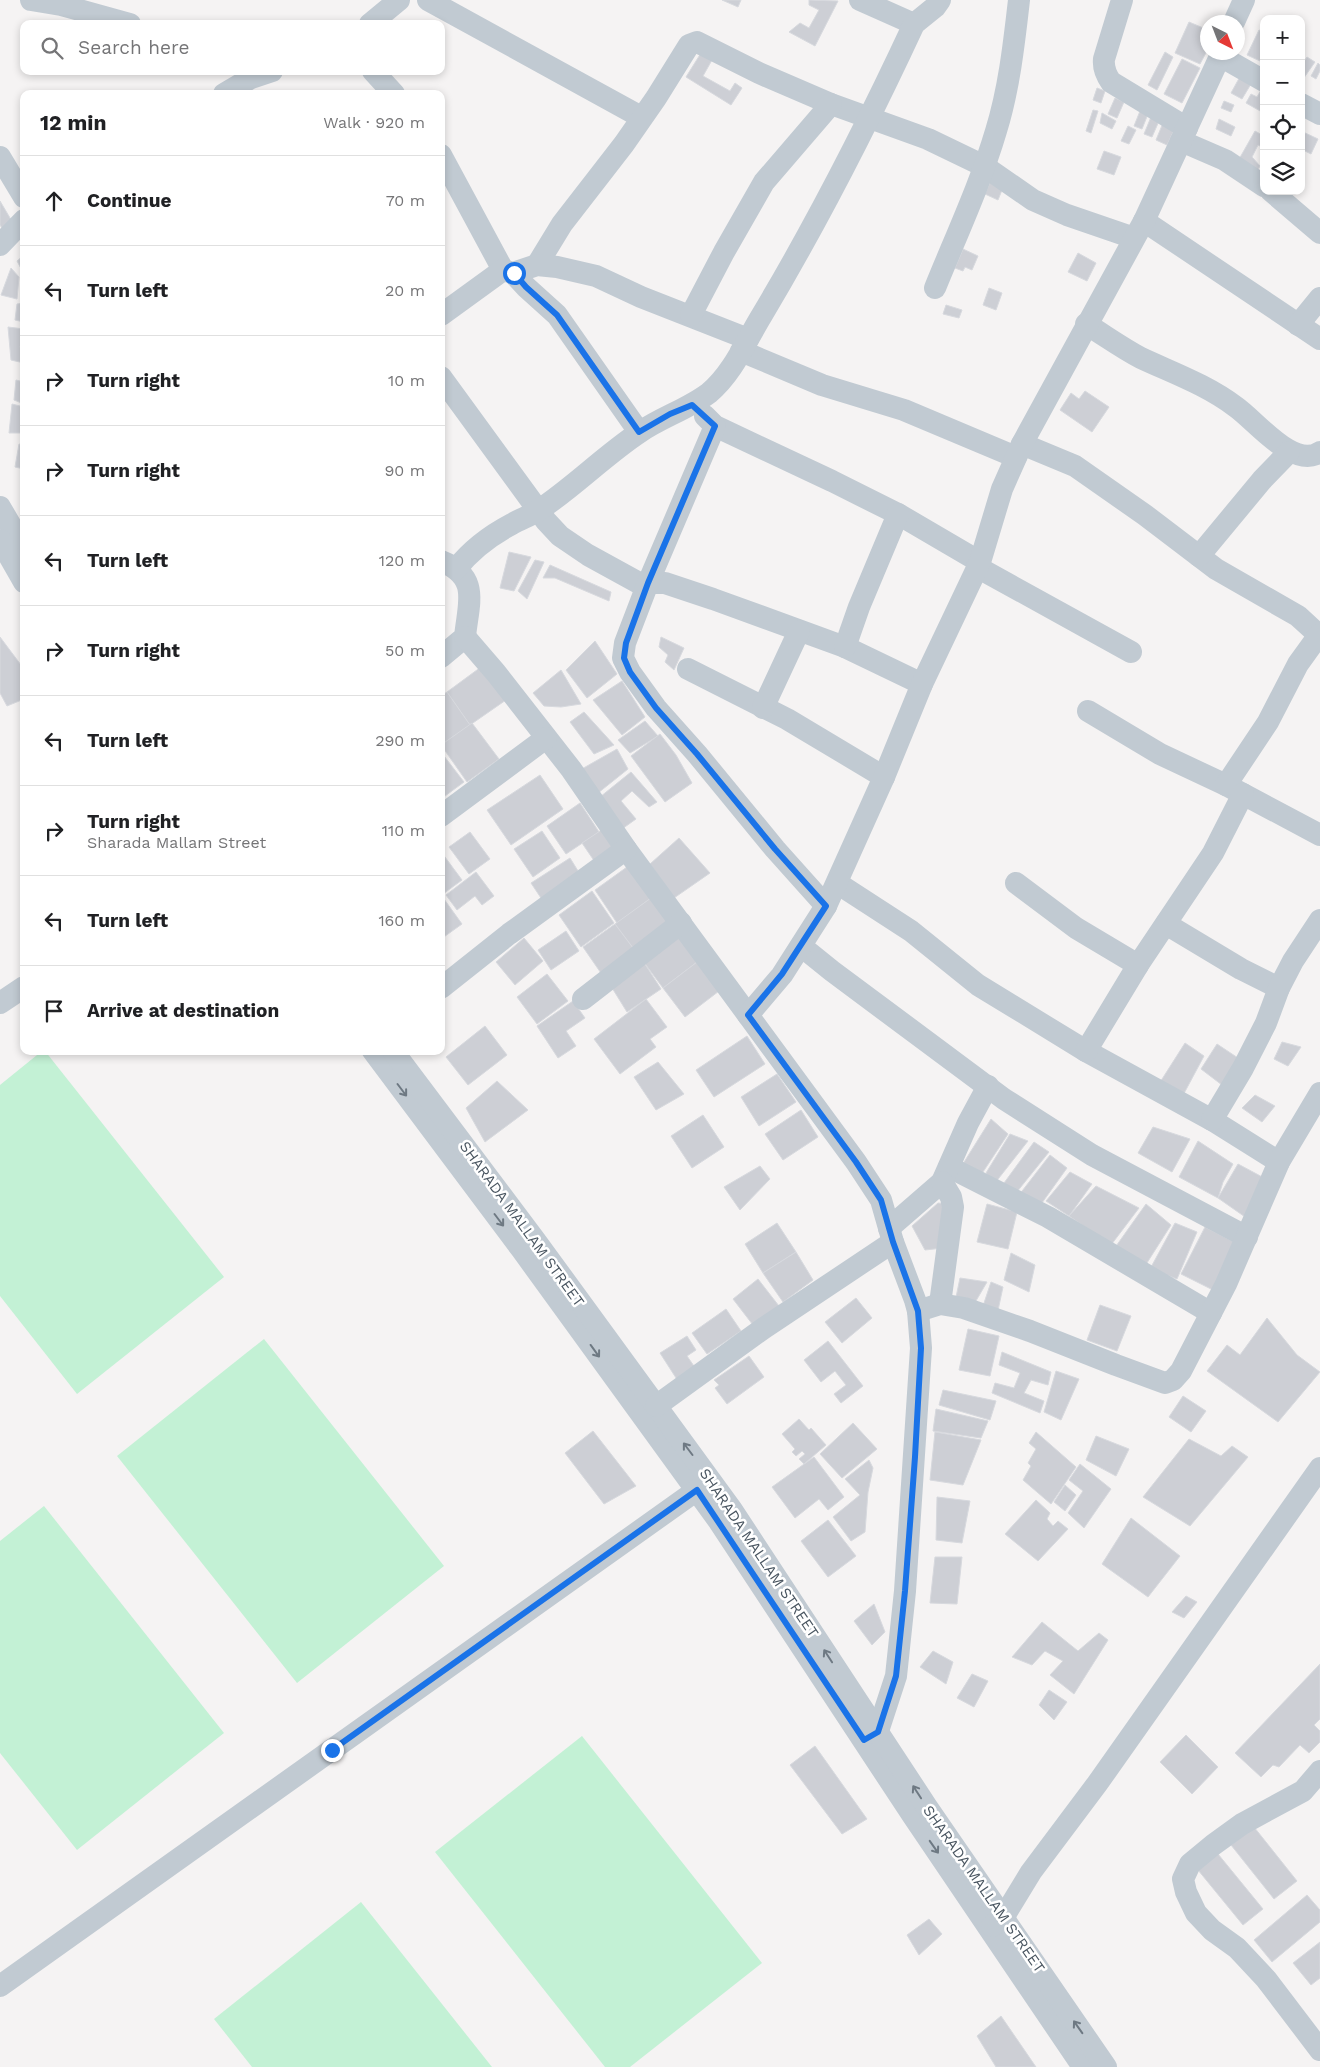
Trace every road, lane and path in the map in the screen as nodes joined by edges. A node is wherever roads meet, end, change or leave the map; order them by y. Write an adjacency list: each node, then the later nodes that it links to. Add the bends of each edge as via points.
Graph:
1 (30, 0): 9 (street)
2 (398, 0): 12 (street)
3 (428, 0): 24 (street)
4 (860, 0): 13 (street)
5 (940, 0): 13 (street)
6 (1019, 0): 29 (street, via 1009,76)
7 (1122, 0): 26 (street, via 1104,59 1106,75 1111,82)
8 (1244, 0): 10 (street)
9 (61, 2): 11 (street)
10 (1237, 15)
11 (117, 20)
12 (375, 20)
13 (914, 24): 25 (street)
14 (1218, 60): 26 (street)
15 (1231, 60): 18 (street)
16 (252, 75): 19 (street)
17 (377, 75): 20 (street)
18 (1260, 78)
19 (230, 90)
20 (390, 90)
21 (831, 104): 24 (street, via 693,42); 25 (street); 42 (street, via 764,182)
22 (1305, 107): 23 (street)
23 (1320, 114)
24 (641, 118): 37 (street, via 562,224)
25 (868, 119): 29 (street, via 896,126); 46 (street, via 782,282)
26 (1184, 134): 30 (street); 34 (street)
27 (0, 157): 31 (street)
28 (445, 162): 38 (street)
29 (984, 166): 34 (street, via 1033,200 1067,215); 39 (street)
30 (1260, 179)
31 (20, 190)
32 (1279, 195): 35 (street)
33 (20, 224): 36 (street)
34 (1139, 230): 43 (street); 44 (street)
35 (1320, 233)
36 (0, 245)
37 (537, 266): 38 (street); 42 (street, via 596,276)
38 (508, 271): 41 (street); 50 (street, via 557,315)
39 (935, 288)
40 (1320, 298): 44 (street)
41 (445, 312)
42 (691, 315): 46 (street)
43 (1086, 324): 51 (street); 52 (street, via 1139,357 1192,380 1235,406)
44 (1298, 325): 45 (street)
45 (1320, 339)
46 (744, 345): 48 (street, via 710,391); 51 (street, via 822,385)
47 (445, 383): 55 (street)
48 (692, 405): 49 (street); 50 (street)
49 (715, 426): 56 (street); 63 (street)
50 (639, 432): 55 (street)
51 (1019, 450): 59 (street, via 1075,466); 60 (street, via 1002,489)
52 (1289, 452): 53 (street, via 1309,457); 59 (street)
53 (1320, 452)
54 (0, 507): 58 (street)
55 (538, 511): 61 (street, via 495,534 466,558); 63 (street, via 560,536 588,555 639,583)
56 (898, 514): 60 (street); 67 (street)
57 (0, 540): 62 (street)
58 (20, 541)
59 (1199, 556): 65 (street, via 1298,616)
60 (978, 564): 68 (street); 71 (street)
61 (449, 565): 66 (street, via 470,591)
62 (20, 575)
63 (648, 583): 64 (street, via 665,583); 82 (street, via 624,649 630,672 656,708)
64 (799, 631): 67 (street); 72 (street)
65 (1320, 635): 76 (street, via 1298,664)
66 (464, 637): 69 (street); 74 (street)
67 (845, 647): 71 (street)
68 (1131, 652)
69 (445, 654)
70 (688, 668): 72 (street)
71 (922, 684): 75 (street)
72 (763, 708): 75 (street, via 819,736)
73 (1088, 711): 76 (street, via 1160,754)
74 (546, 738): 77 (street); 79 (street, via 571,768)
75 (884, 777): 80 (street)
76 (1235, 790): 78 (street); 85 (street, via 1213,853)
77 (445, 813)
78 (1320, 835)
79 (626, 849): 84 (street); 88 (street)
80 (837, 883): 82 (street); 94 (street, via 911,931 978,985)
81 (1016, 883): 87 (street, via 1076,928)
82 (826, 906): 86 (street)
83 (1320, 920): 89 (street)
84 (681, 923): 91 (street); 93 (street)
85 (1166, 924): 87 (street); 89 (street)
86 (801, 946): 93 (street, via 769,993); 97 (street)
87 (1138, 965): 94 (street)
88 (445, 985)
89 (1280, 988): 99 (street, via 1244,1068)
90 (20, 990): 92 (street)
91 (583, 999)
92 (0, 1003)
93 (748, 1015): 102 (street, via 881,1200)
94 (1086, 1051): 99 (street)
95 (375, 1055): 109 (street, SHARADA MALLAM STREET, one-way to 109)
96 (396, 1055): 107 (street, SHARADA MALLAM STREET)
97 (988, 1086): 101 (street); 103 (street, via 1092,1155)
98 (1320, 1092): 100 (street)
99 (1212, 1120): 100 (street)
100 (1279, 1162): 103 (street)
101 (945, 1175): 102 (street); 104 (street, via 953,1207); 106 (street, via 1048,1217)
102 (891, 1235): 105 (street); 107 (street)
103 (1247, 1237): 106 (street)
104 (940, 1304): 105 (street); 106 (street, via 964,1308 1030,1331 1165,1383 1181,1371)
105 (918, 1311): 110 (street, via 921,1348 905,1591 896,1676)
106 (1211, 1313)
107 (656, 1406): 110 (street, SHARADA MALLAM STREET, one-way to 107, via 732,1510)
108 (1320, 1468): 112 (street)
109 (697, 1490): 110 (street, SHARADA MALLAM STREET); 113 (street)
110 (871, 1736): 112 (street, SHARADA MALLAM STREET, via 927,1807)
111 (1320, 1771): 114 (street, via 1303,1791 1242,1824 1213,1845 1190,1864 1183,1879 1196,1913 1212,1930 1237,1948 1266,1979)
112 (996, 1923): 115 (street, SHARADA MALLAM STREET); 116 (street, SHARADA MALLAM STREET, one-way to 112)
113 (0, 1986)
114 (1320, 2050)
115 (1083, 2067)
116 (1106, 2067)

